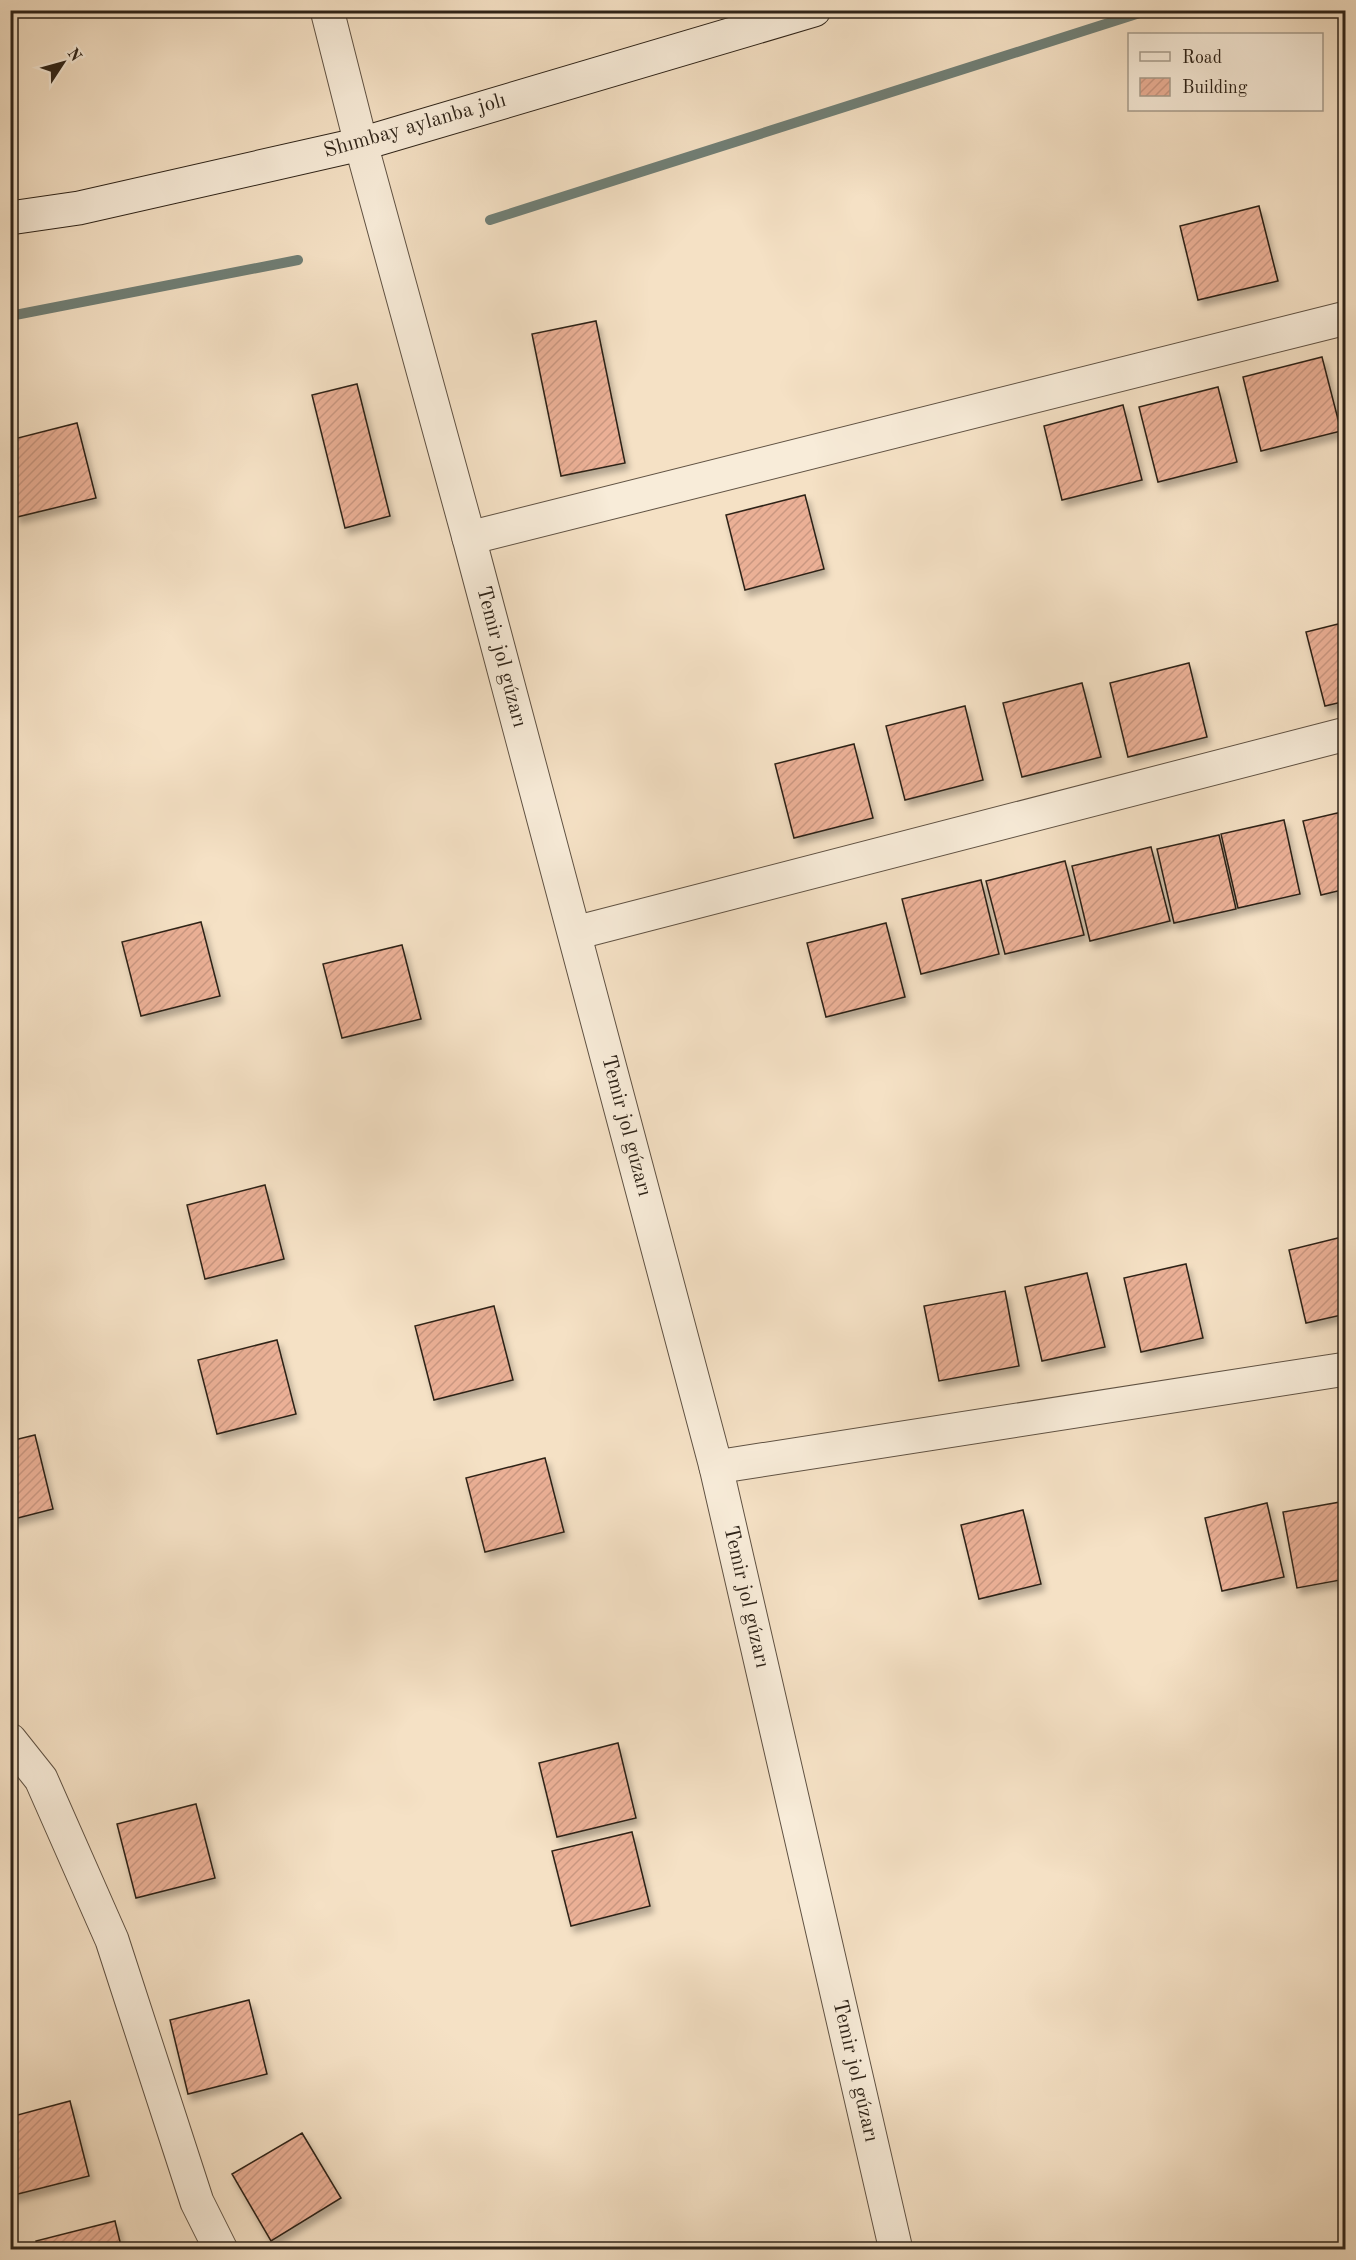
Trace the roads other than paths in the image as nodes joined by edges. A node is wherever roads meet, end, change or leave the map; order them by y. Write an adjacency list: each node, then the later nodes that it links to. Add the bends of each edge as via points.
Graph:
1 (327, 10): 3 (street, Temir jol gúzarı)
2 (814, 10): 3 (street, Shımbay aylanba jolı)
3 (361, 144): 4 (street, Shımbay aylanba jolı, via 79,208); 6 (street, Temir jol gúzarı)
4 (10, 218)
5 (1346, 318): 6 (street)
6 (470, 538): 8 (street, Temir jol gúzarı)
7 (1346, 734): 8 (street)
8 (575, 933): 10 (street, Temir jol gúzarı)
9 (1346, 1369): 10 (street)
10 (716, 1467): 13 (street, Temir jol gúzarı)
11 (10, 1740): 12 (street, via 41,1779 112,1940 197,2202)
12 (221, 2250)
13 (896, 2250)

